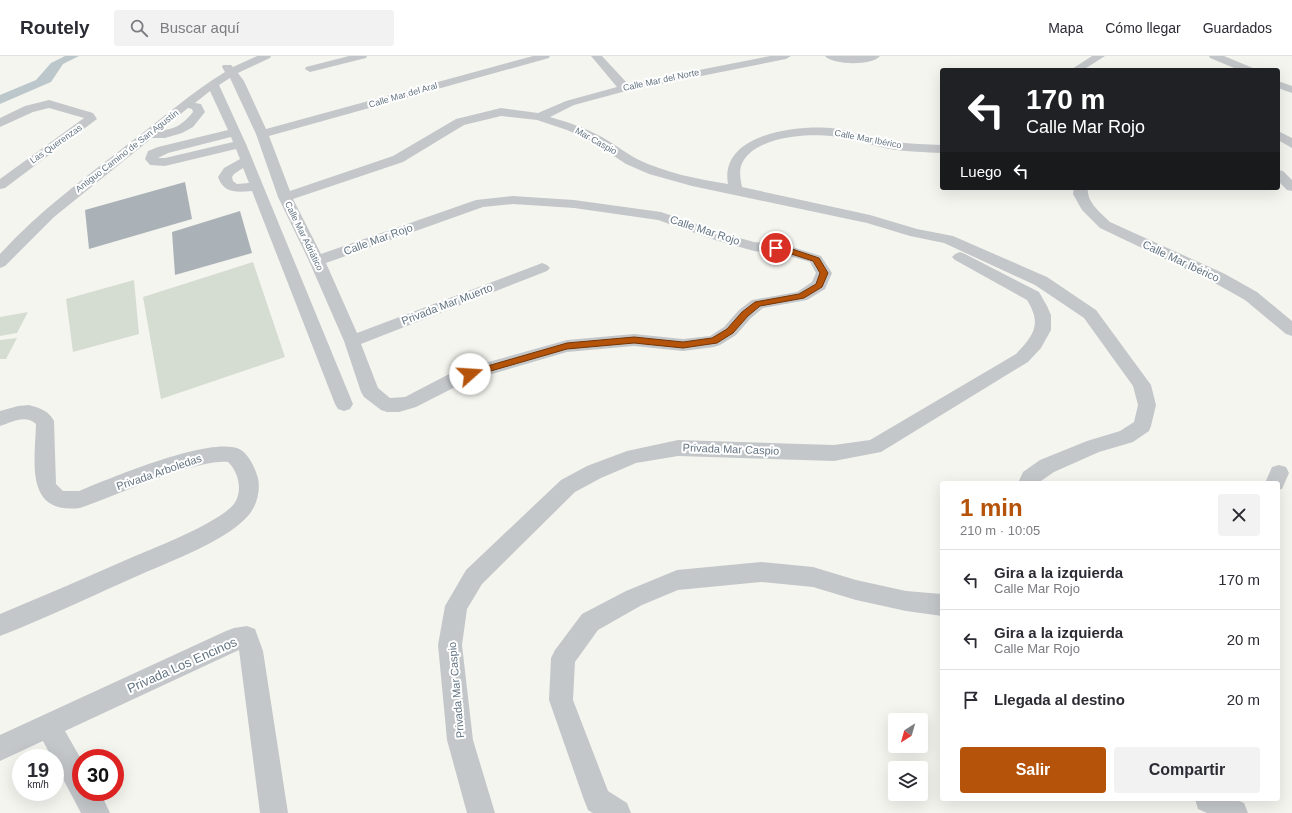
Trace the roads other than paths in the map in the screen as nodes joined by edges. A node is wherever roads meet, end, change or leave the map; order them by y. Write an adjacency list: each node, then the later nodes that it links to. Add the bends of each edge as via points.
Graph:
1 (250, 56): 14 (street, Antiguo Camino de San Agustín)
2 (266, 56): 14 (street, Antiguo Camino de San Agustín)
3 (362, 56): 13 (street)
4 (545, 56): 22 (street, Calle Mar del Aral)
5 (596, 56): 16 (street)
6 (786, 56): 16 (street, Calle Mar del Norte)
7 (830, 56): 8 (street, via 854,60 866,60)
8 (875, 56)
9 (1100, 56): 11 (street)
10 (1214, 56): 12 (street)
11 (1079, 68)
12 (1244, 68)
13 (310, 69)
14 (211, 85): 18 (street); 18 (street, via 204,96 211,95); 21 (street, Antiguo Camino de San Agustín); 21 (street, via 197,107 199,112 187,126 170,134); 22 (street, Calle Mar Adriático, via 238,81); 23 (street, via 235,116); 35 (street, Antiguo Camino de San Agustín)
15 (1280, 85): 17 (street)
16 (625, 88): 19 (street, Calle Mar del Norte, via 570,103)
17 (1292, 90)
18 (222, 102): 23 (street)
19 (539, 117): 32 (street, Mar Caspio, via 595,138 631,161 654,171 692,182); 34 (street, Mar Caspio, via 501,112 460,122 398,159)
20 (0, 123): 29 (street, Las Querenzas, via 36,106 49,104 89,116 91,119)
21 (149, 134): 38 (street, Antiguo Camino de San Agustín, via 58,205 17,243)
22 (262, 134): 34 (street, Calle Mar Adriático)
23 (236, 135): 23 (street, via 163,150 153,154 151,158 155,162 165,162); 27 (street)
24 (1280, 136): 25 (street)
25 (1292, 144)
26 (940, 149): 32 (street, Calle Mar Ibérico, via 891,145 848,134 791,133 754,145 740,155 734,167)
27 (246, 161): 30 (street); 30 (street, via 229,171 227,183 234,188)
28 (1280, 176): 31 (street)
29 (0, 185)
30 (256, 186): 43 (street)
31 (1292, 187)
32 (736, 190): 36 (street, Mar Caspio, via 870,219)
33 (1081, 190): 40 (street, Calle Mar Ibérico, via 1080,194 1089,210 1106,225 1219,278 1250,296)
34 (285, 197): 37 (street, Calle Mar Adriático)
35 (24, 220)
36 (914, 233): 45 (street, via 948,239 1041,281 1071,300 1090,314 1142,385 1147,405 1142,426 1126,437 1094,446 1047,466); 55 (street, Privada Mar Caspio, via 1033,296 1042,314 1044,330 1038,342 1022,358 874,447 834,453 678,448 634,456 568,486 474,577 456,606 450,644 460,740)
37 (317, 261): 41 (street, Calle Mar Adriático); 42 (street, Calle Mar Rojo, via 481,203 513,200 574,204 661,216 720,237 802,254 816,259 824,273 819,285 801,296 758,304 730,331 714,341 683,345 634,340 567,346 480,370 410,402 387,405)
38 (0, 263)
39 (542, 268): 41 (street, Privada Mar Muerto)
40 (1292, 330)
41 (352, 340): 42 (street, Calle Mar Adriático, via 370,392)
42 (378, 399)
43 (344, 404)
44 (0, 419): 47 (street, Privada Arboledas, via 19,412 37,413 45,421 46,487 53,495 64,501 80,499 190,459 217,454 232,455 241,463 249,479 249,496 238,514 217,528 180,547)
45 (1029, 481)
46 (940, 605): 56 (street, via 906,601 813,577 761,572 677,580 634,598 590,622 563,658 561,700 598,800)
47 (0, 625)
48 (48, 726): 49 (street, Privada Los Encinos); 50 (street); 54 (street, Privada Los Encinos, via 234,639 247,637)
49 (0, 748)
50 (72, 769)
51 (90, 801): 53 (street)
52 (1212, 801): 57 (street)
53 (96, 813)
54 (274, 813)
55 (481, 813)
56 (617, 813)
57 (1234, 813)

